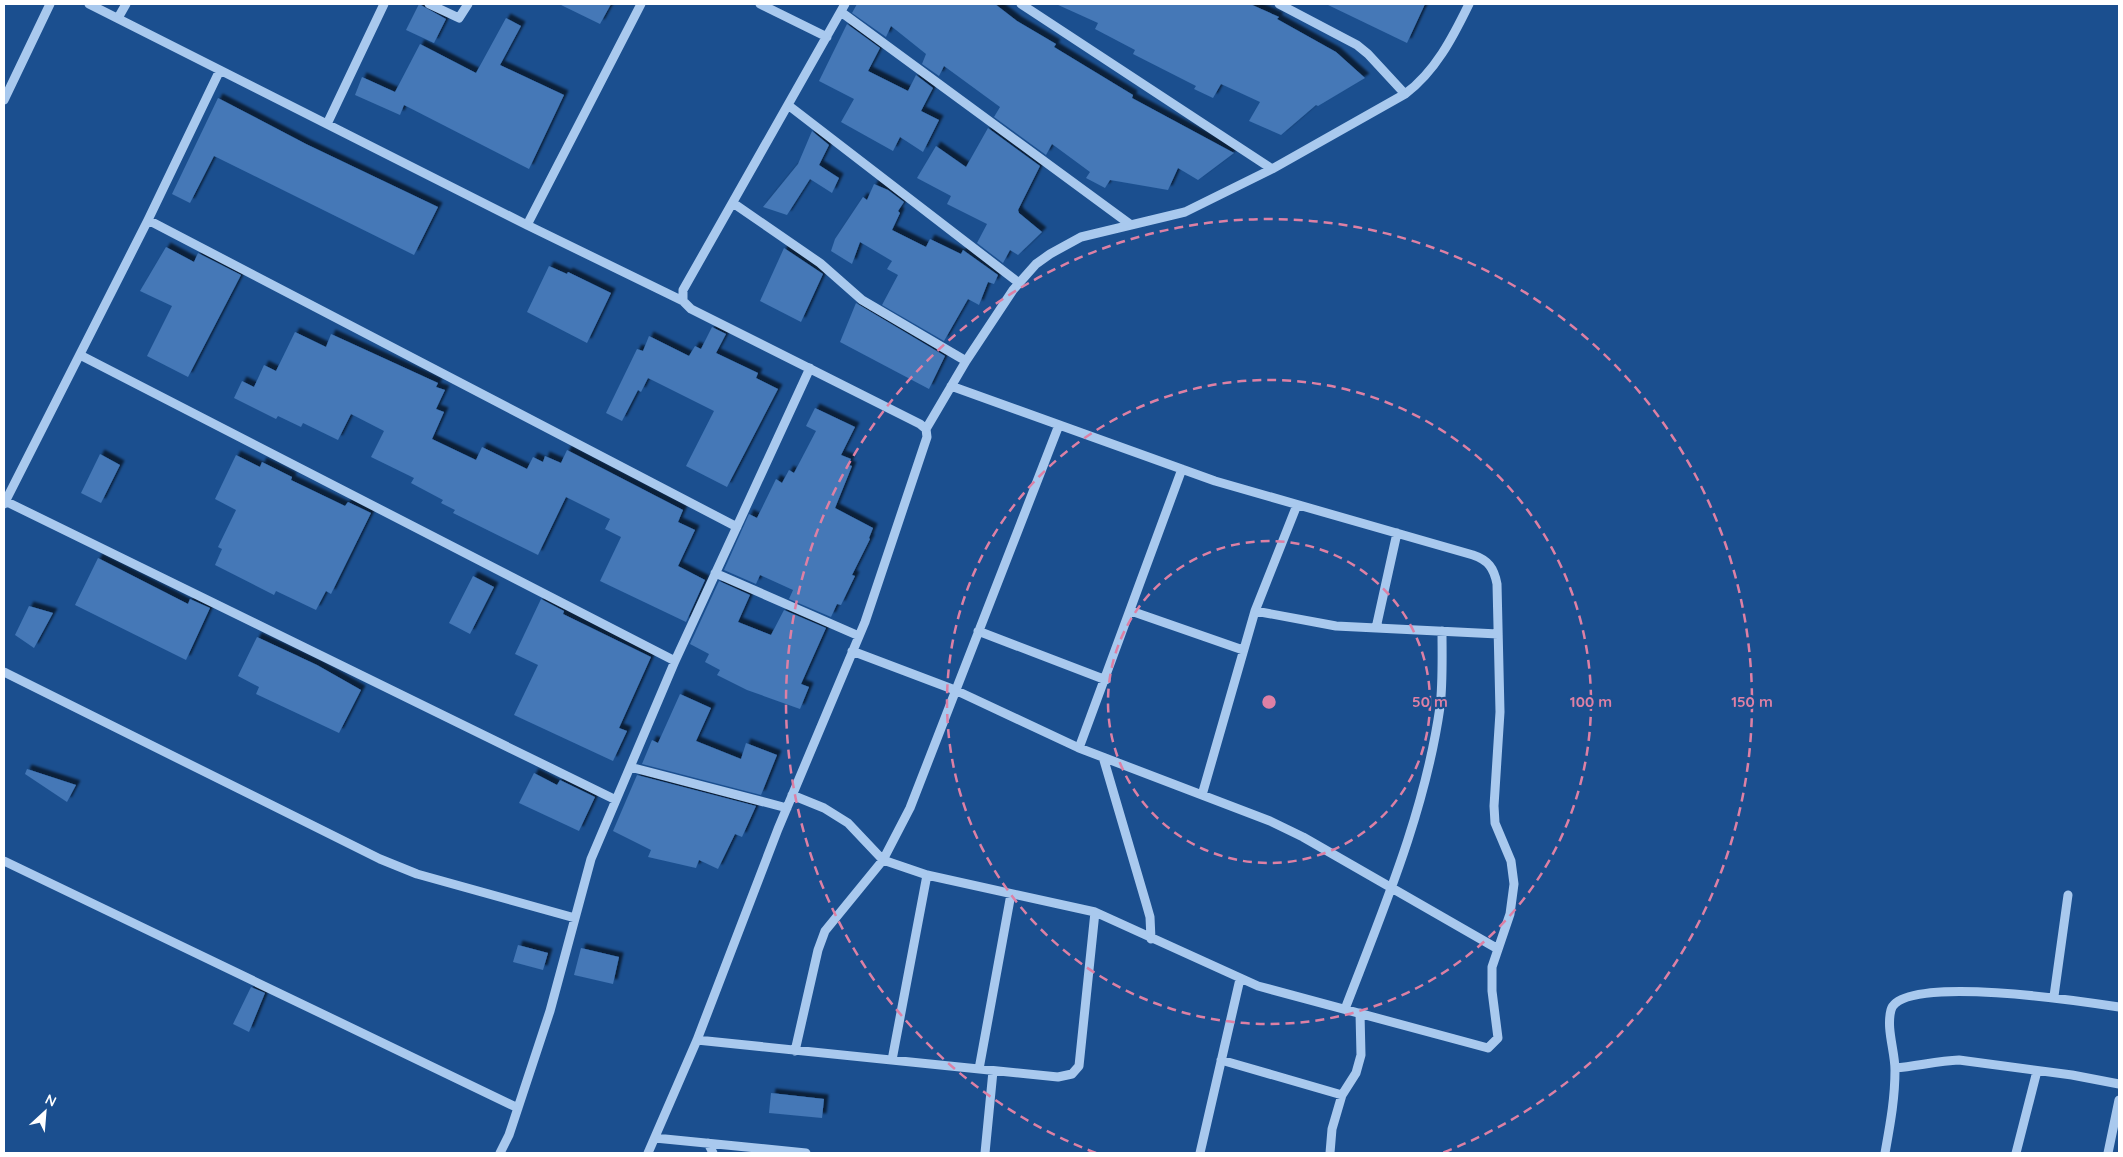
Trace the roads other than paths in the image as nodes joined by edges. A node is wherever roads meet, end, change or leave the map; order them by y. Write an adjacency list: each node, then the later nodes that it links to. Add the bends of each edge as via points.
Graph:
1 (50, 4): 17 (street)
2 (89, 4): 13 (street)
3 (126, 4): 13 (street)
4 (384, 4): 19 (street)
5 (429, 4): 6 (street, via 459,18)
6 (468, 4)
7 (641, 4): 24 (street)
8 (760, 4): 14 (street)
9 (1021, 4): 20 (street)
10 (1280, 4): 16 (street, via 1357,45)
11 (1469, 4): 16 (street, via 1454,36 1429,72)
12 (843, 8): 14 (street); 23 (street)
13 (118, 18): 15 (street)
14 (827, 37): 18 (street)
15 (220, 70): 19 (street); 22 (street)
16 (1405, 94): 20 (street)
17 (4, 100)
18 (788, 105): 21 (street); 25 (street)
19 (327, 124): 24 (street)
20 (1272, 169): 23 (street, via 1185,212)
21 (733, 203): 26 (street, via 684,290); 28 (street, via 820,263 862,300)
22 (148, 220): 27 (street); 36 (street)
23 (1131, 225): 25 (street, via 1082,237 1036,264)
24 (527, 226): 26 (street)
25 (1018, 284): 28 (street)
26 (684, 301): 29 (street, via 691,309)
27 (80, 355): 34 (street); 48 (street)
28 (966, 361): 30 (street)
29 (810, 368): 32 (street); 36 (street)
30 (951, 386): 31 (street); 32 (street)
31 (1059, 425): 33 (street); 42 (street)
32 (926, 429): 45 (street, via 927,437)
33 (1182, 469): 35 (street); 39 (street)
34 (5, 502): 57 (street)
35 (1297, 504): 37 (street); 40 (street)
36 (737, 527): 38 (street)
37 (1397, 533): 41 (street); 44 (street, via 1473,555 1489,563 1495,574)
38 (715, 574): 45 (street); 48 (street)
39 (1130, 611): 46 (street); 50 (street)
40 (1255, 611): 41 (street, via 1336,626); 46 (street)
41 (1376, 628): 43 (street)
42 (978, 631): 50 (street); 51 (street)
43 (1442, 631): 44 (street); 62 (street, via 1440,705 1423,793)
44 (1498, 634): 68 (street, via 1500,712 1495,823 1511,861 1514,884 1510,914)
45 (859, 636): 47 (street)
46 (1243, 650): 56 (street)
47 (852, 652): 51 (street); 55 (street)
48 (675, 661): 54 (street)
49 (4, 672): 66 (street, via 380,859 417,874)
50 (1106, 680): 52 (street)
51 (955, 690): 52 (street); 59 (street, via 910,808)
52 (1079, 748): 53 (street)
53 (1103, 756): 56 (street); 67 (street, via 1150,917)
54 (630, 767): 57 (street); 58 (street)
55 (792, 795): 58 (street); 59 (street, via 824,808 848,823)
56 (1202, 795): 62 (street, via 1304,837)
57 (616, 800): 66 (street, via 590,859)
58 (787, 808): 74 (street)
59 (883, 860): 61 (street); 75 (street, via 825,931)
60 (4, 861): 85 (street)
61 (928, 875): 63 (street); 76 (street)
62 (1392, 888): 68 (street); 72 (street)
63 (1011, 894): 65 (street); 79 (street)
64 (2068, 895): 70 (street)
65 (1095, 912): 67 (street); 80 (street, via 1079,1066 1072,1074 1058,1077)
66 (575, 918): 85 (street, via 550,1011)
67 (1151, 938): 69 (street)
68 (1498, 949): 73 (street, via 1492,967 1498,1038 1488,1048)
69 (1240, 979): 72 (street); 77 (street)
70 (2054, 996): 71 (street); 78 (street, via 2001,991 1916,994 1901,998 1892,1008 1890,1022)
71 (2119, 1007)
72 (1345, 1010): 73 (street)
73 (1360, 1014): 83 (street, via 1361,1055 1356,1073)
74 (697, 1040): 75 (street); 86 (street)
75 (796, 1050): 76 (street)
76 (892, 1060): 79 (street)
77 (1221, 1060): 83 (street); 93 (street)
78 (1895, 1068): 81 (street, via 1959,1060); 95 (street, via 1895,1100)
79 (979, 1070): 80 (street)
80 (994, 1071): 92 (street)
81 (2037, 1071): 82 (street); 96 (street)
82 (2119, 1084)
83 (1342, 1095): 94 (street, via 1332,1129)
84 (2119, 1100): 97 (street)
85 (518, 1108): 88 (street)
86 (655, 1138): 87 (street); 89 (street)
87 (708, 1143): 90 (street); 91 (street)
88 (500, 1153)
89 (648, 1153)
90 (712, 1153)
91 (806, 1153)
92 (985, 1153)
93 (1200, 1153)
94 (1330, 1153)
95 (1885, 1153)
96 (2016, 1153)
97 (2108, 1153)

